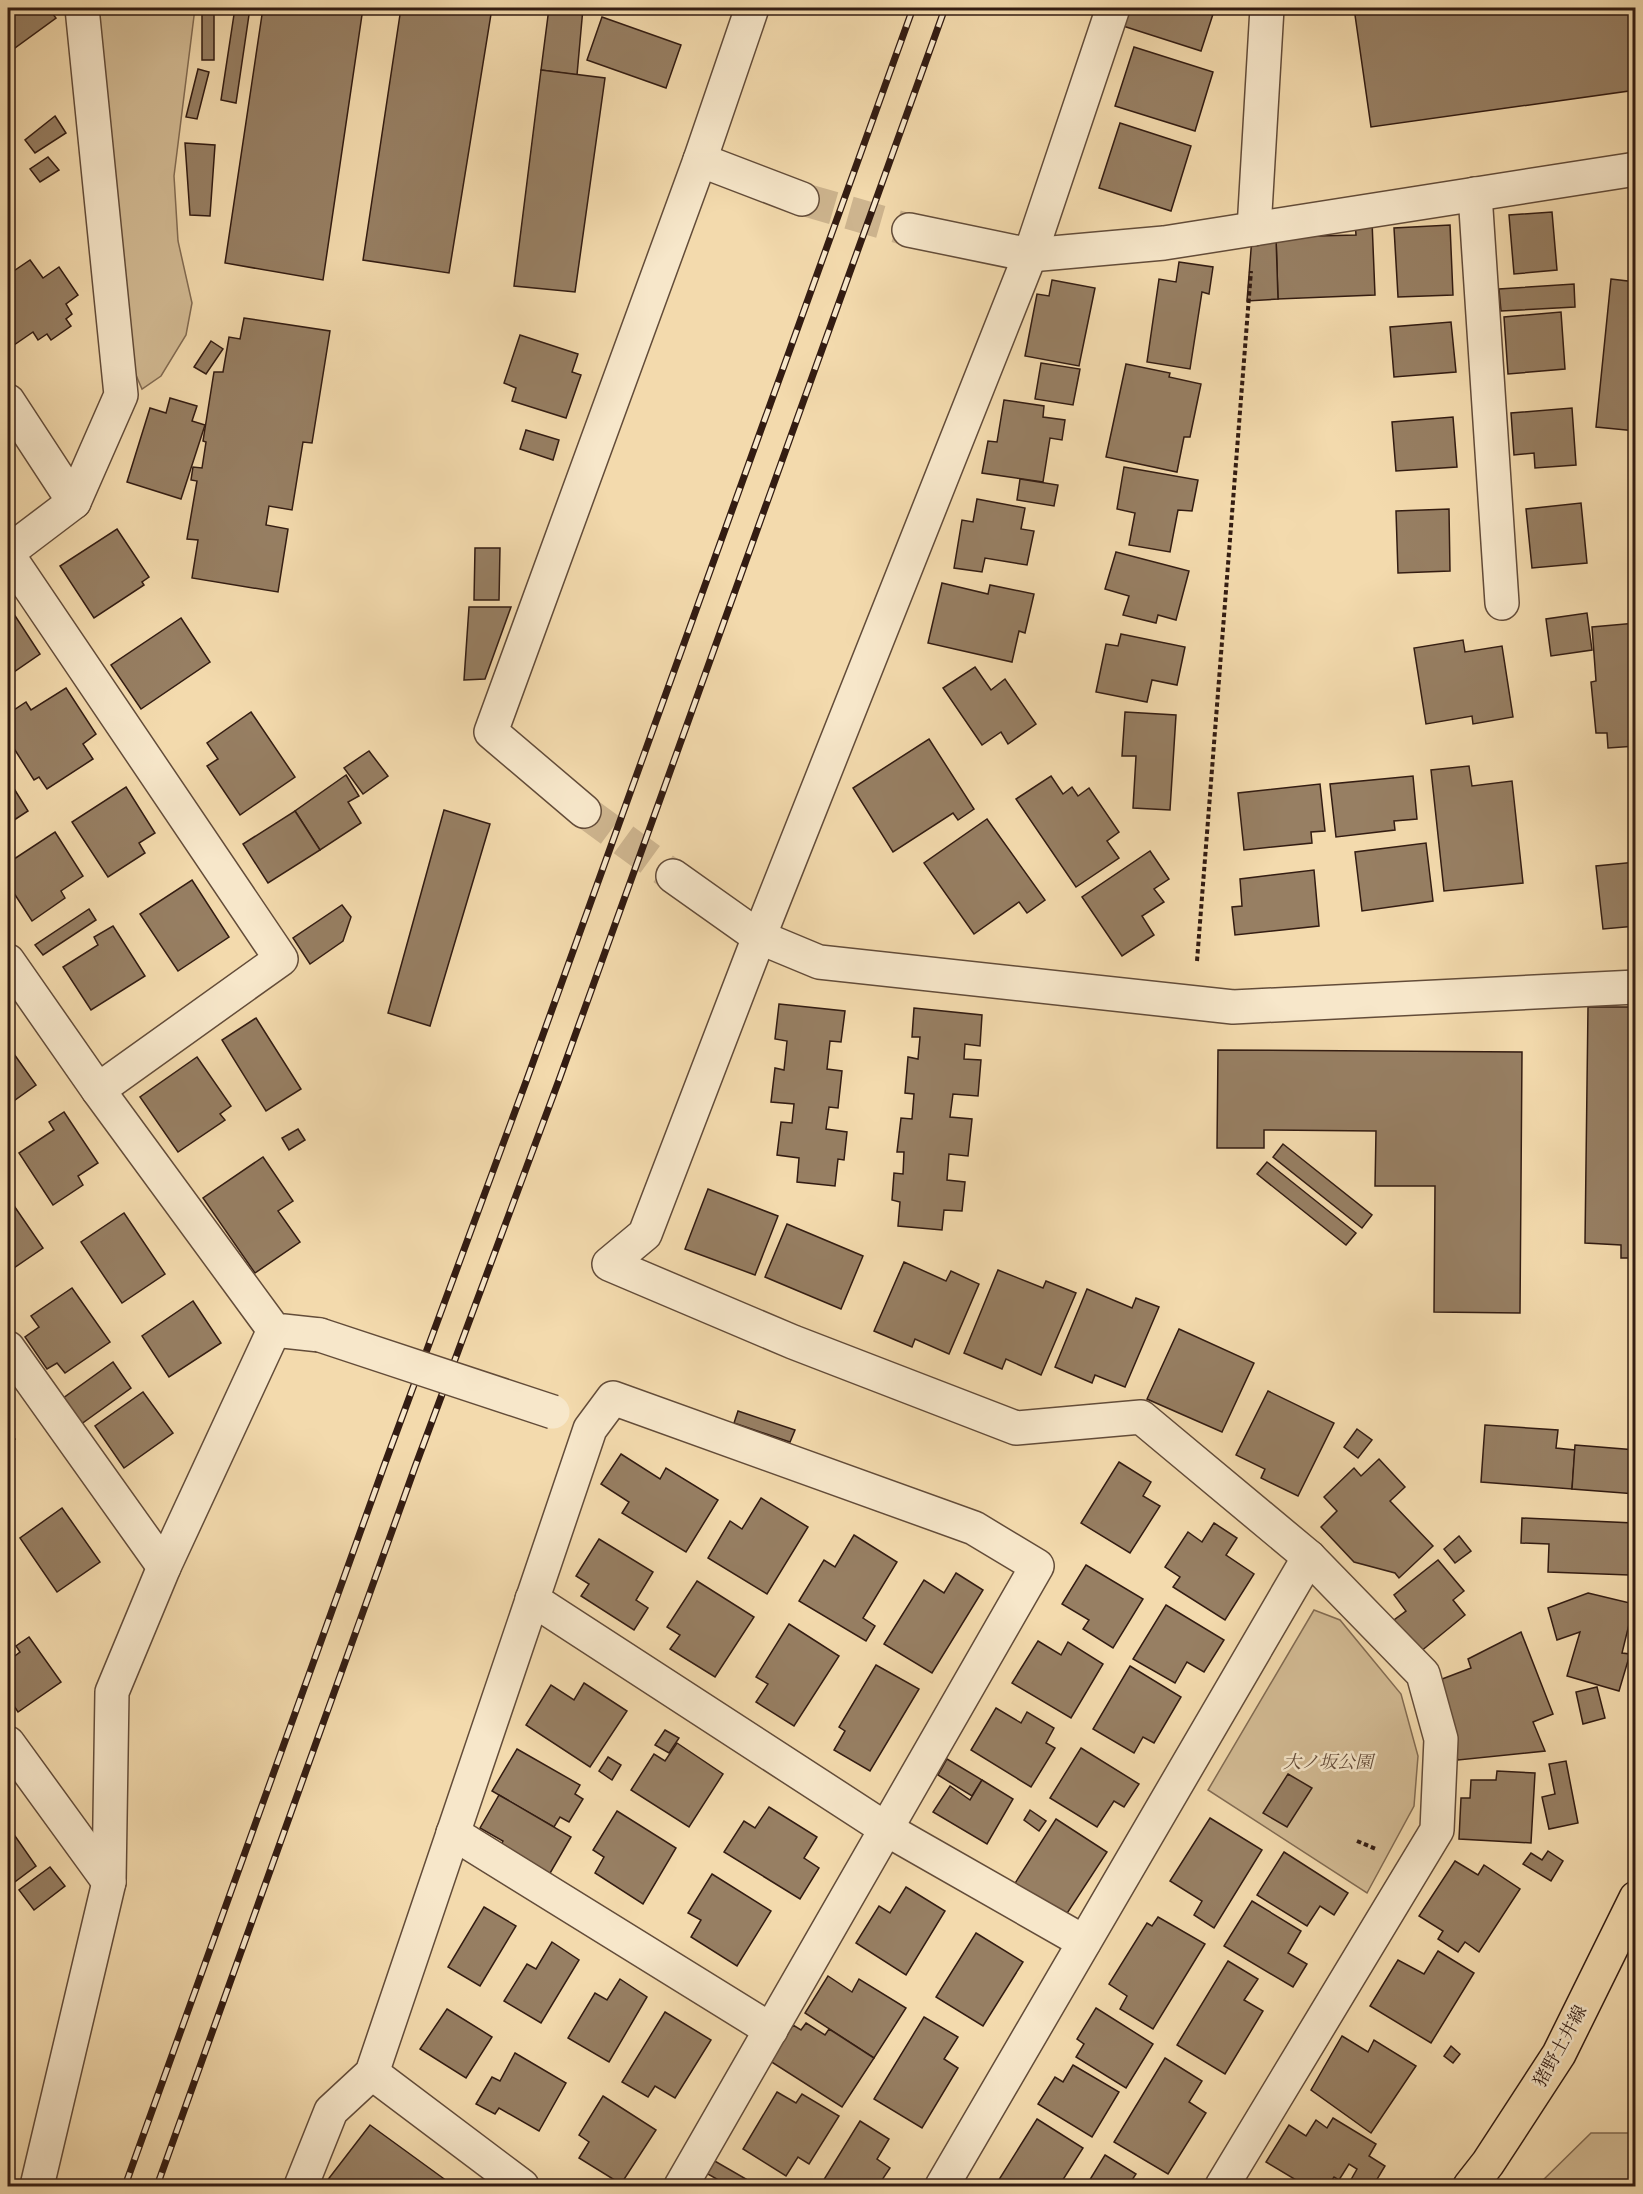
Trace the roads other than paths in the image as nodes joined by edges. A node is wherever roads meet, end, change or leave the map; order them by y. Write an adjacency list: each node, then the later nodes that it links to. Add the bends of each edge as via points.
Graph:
1 (82, 8): 13 (street, via 121,395)
2 (752, 8): 5 (street)
3 (1113, 8): 11 (street)
4 (1267, 8): 9 (street)
5 (700, 160): 8 (street); 16 (street, via 491,732)
6 (1635, 169): 7 (street)
7 (1475, 194): 9 (street); 15 (street)
8 (802, 199)
9 (1254, 229): 11 (street, via 1164,243)
10 (909, 231): 11 (street)
11 (1030, 255): 18 (street)
12 (8, 401): 13 (street)
13 (74, 502): 14 (street)
14 (8, 554): 21 (street, via 281,958)
15 (1502, 603)
16 (584, 812)
17 (673, 876): 18 (street)
18 (759, 938): 20 (street, via 819,962 1233,1007); 25 (street, via 645,1234 609,1264 794,1342 1016,1428 1141,1417)
19 (8, 961): 21 (street)
20 (1635, 987)
21 (98, 1090): 22 (street)
22 (274, 1330): 24 (street, bridge, via 320,1335 554,1412); 26 (street)
23 (8, 1348): 26 (street)
24 (590, 1429): 27 (street); 29 (street, via 613,1398 974,1528 1037,1566)
25 (1309, 1557): 33 (street); 41 (street, via 1423,1674 1441,1739 1437,1830)
26 (164, 1568): 31 (street, via 112,1692)
27 (532, 1599): 29 (street); 30 (street)
28 (8, 1743): 31 (street)
29 (886, 1829): 33 (street); 34 (street)
30 (453, 1833): 34 (street); 35 (street)
31 (109, 1882): 36 (street)
32 (1635, 1898): 42 (main road, 猪野土井線, via 1559,2054)
33 (1084, 1942): 40 (street)
34 (771, 2030): 39 (street)
35 (372, 2073): 37 (street, via 331,2111); 38 (street)
36 (37, 2187)
37 (301, 2187)
38 (522, 2187)
39 (681, 2187)
40 (942, 2187)
41 (1222, 2187)
42 (1470, 2187)

